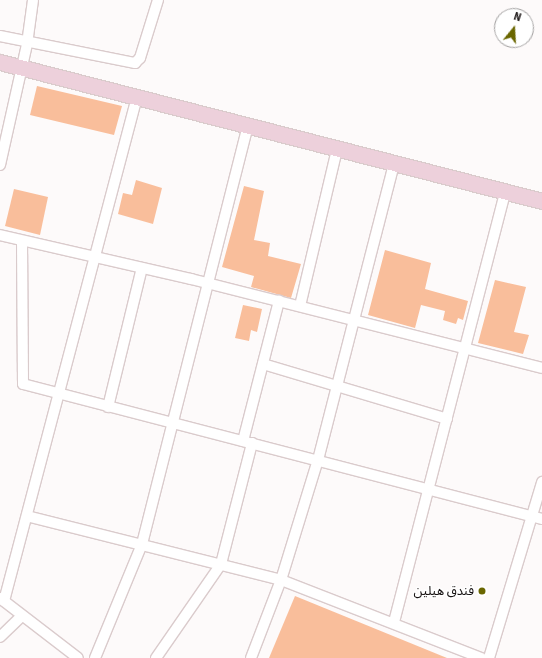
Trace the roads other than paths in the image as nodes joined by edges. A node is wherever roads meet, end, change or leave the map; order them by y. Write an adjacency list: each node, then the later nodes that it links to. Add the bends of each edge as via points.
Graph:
1 (33, 0): 4 (street)
2 (158, 0): 4 (street, via 140,58 135,63)
3 (0, 36): 4 (street)
4 (27, 44): 6 (street)
5 (0, 62): 6 (main road)
6 (22, 68): 7 (main road); 11 (street)
7 (137, 97): 8 (main road); 16 (street)
8 (248, 125): 9 (main road); 18 (street)
9 (337, 149): 10 (main road); 20 (street)
10 (394, 163): 12 (main road); 21 (street)
11 (0, 165)
12 (505, 192): 13 (main road); 22 (street)
13 (542, 201)
14 (0, 236): 15 (street)
15 (22, 241): 16 (street); 26 (street, via 20,380 28,386)
16 (97, 258): 17 (street); 26 (street)
17 (142, 268): 18 (street); 27 (street)
18 (207, 283): 19 (street); 29 (street)
19 (279, 301): 20 (street); 23 (street)
20 (300, 306): 21 (street)
21 (356, 320): 22 (street); 25 (street)
22 (466, 349): 24 (street); 28 (street)
23 (263, 364): 25 (street); 30 (street)
24 (542, 368)
25 (337, 387): 28 (street); 31 (street)
26 (60, 395): 27 (street); 34 (street)
27 (108, 407): 29 (street)
28 (447, 419): 33 (street)
29 (173, 423): 30 (street); 36 (street)
30 (248, 442): 31 (street); 37 (street)
31 (318, 460): 33 (street); 38 (street)
32 (542, 482): 35 (street)
33 (429, 490): 35 (street); 41 (street)
34 (27, 516): 36 (street); 39 (street)
35 (537, 517): 48 (street)
36 (142, 544): 37 (street); 44 (street)
37 (221, 564): 38 (street); 45 (street)
38 (281, 580): 41 (street); 46 (street)
39 (2, 600): 40 (street)
40 (22, 616): 42 (street); 43 (street)
41 (394, 622): 47 (street)
42 (0, 637)
43 (70, 656)
44 (95, 658)
45 (156, 658)
46 (251, 658)
47 (481, 658)
48 (489, 658)

